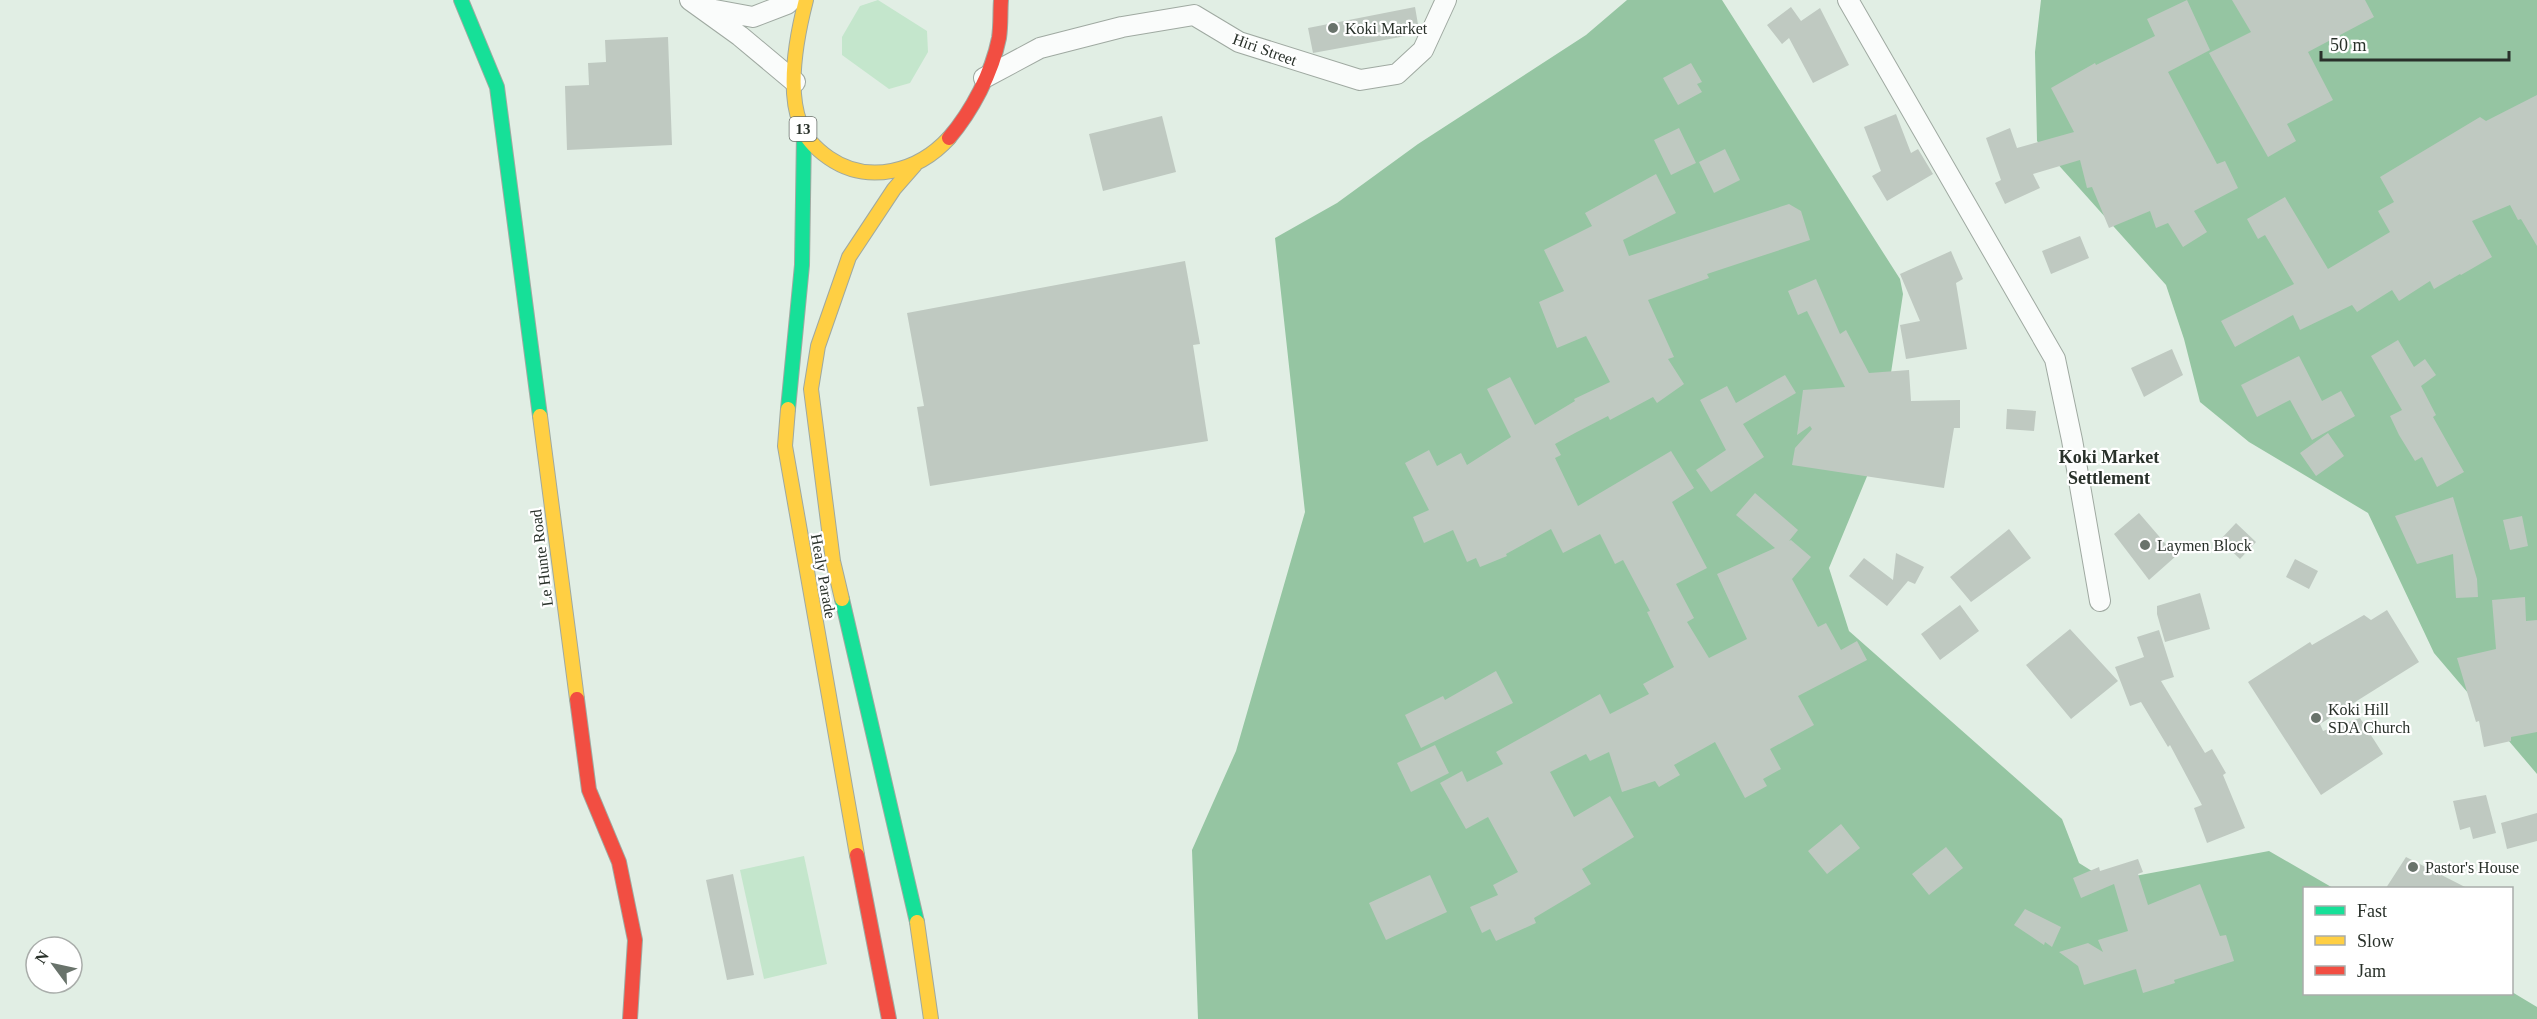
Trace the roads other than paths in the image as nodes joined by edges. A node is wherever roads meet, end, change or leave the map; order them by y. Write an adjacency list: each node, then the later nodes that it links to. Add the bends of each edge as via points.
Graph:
1 (461, 0): 13 (main road, Le Hunte Road, via 497,87 589,790 620,862 635,939)
2 (791, 0): 7 (street, via 753,17 726,14)
3 (806, 0): 9 (main road, 13, via 795,50)
4 (1000, 0): 8 (main road, 13, via 999,40)
5 (1446, 0): 8 (street, Hiri Street, via 1423,50 1397,74 1359,80 1239,42 1194,15 1122,27 1040,48)
6 (1848, 0): 12 (street, via 2055,360)
7 (694, 3): 9 (street)
8 (984, 78): 11 (main road, 13, via 968,113 941,145)
9 (795, 82): 10 (main road, 13)
10 (804, 133): 11 (main road, 13, via 829,159 858,173 895,173); 14 (main road, Healy Parade, via 802,266 784,446)
11 (915, 165): 15 (main road, Healy Parade, via 849,257 818,346 811,389 833,561 920,935)
12 (2100, 601)
13 (630, 1019)
14 (889, 1019)
15 (931, 1019)

